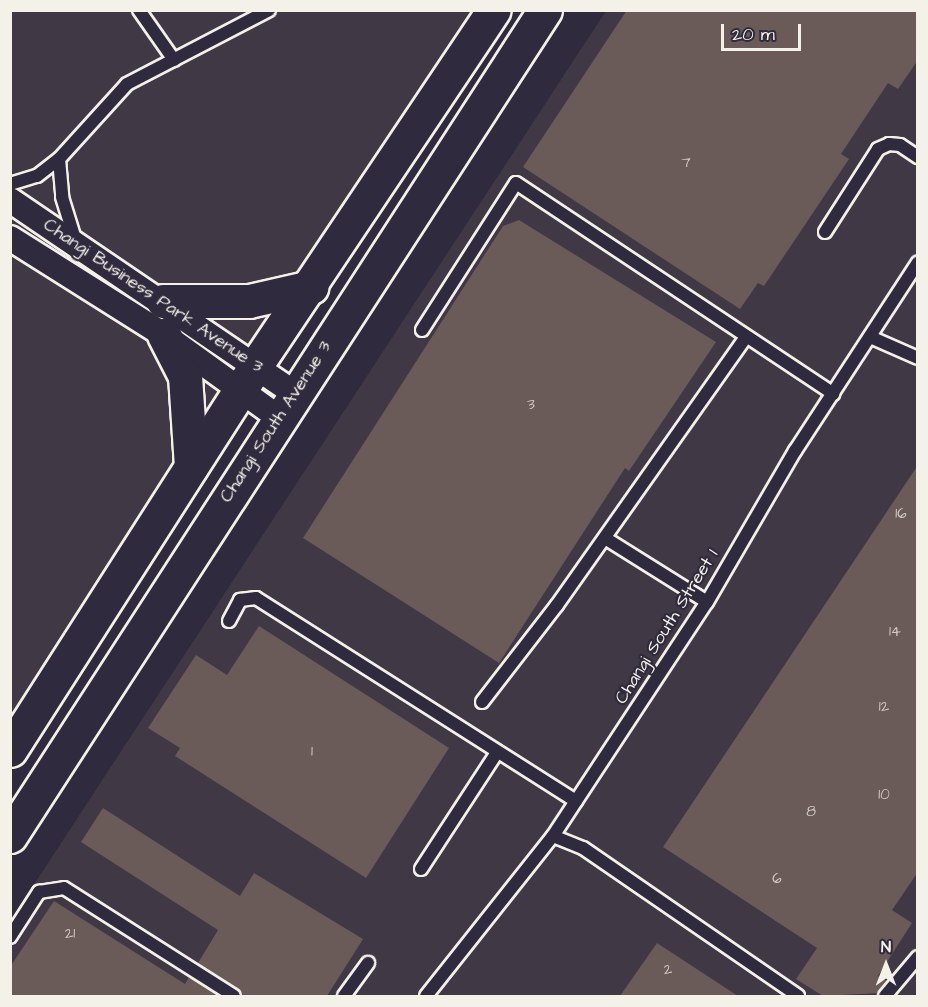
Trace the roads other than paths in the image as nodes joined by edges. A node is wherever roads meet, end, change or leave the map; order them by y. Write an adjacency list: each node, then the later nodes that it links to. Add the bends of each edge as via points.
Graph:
1 (139, 10): 5 (lane)
2 (269, 10): 5 (lane)
3 (494, 10): 14 (street)
4 (545, 10): 23 (street, Changi South Avenue 3)
5 (174, 60): 7 (lane, via 128,84)
6 (918, 157): 10 (lane, via 900,145 878,149)
7 (59, 159): 8 (lane, via 37,176); 12 (lane, via 62,197)
8 (10, 184)
9 (10, 200): 12 (street, Changi Business Park Avenue 3)
10 (825, 232)
11 (10, 238): 17 (street, Changi Business Park Avenue 3)
12 (76, 242): 15 (street, Changi Business Park Avenue 3)
13 (918, 262): 19 (lane, Changi South Street 1)
14 (311, 287): 15 (street, via 249,301); 21 (street)
15 (163, 301): 21 (street, Changi Business Park Avenue 3)
16 (422, 330): 18 (lane, via 516,183)
17 (164, 334): 21 (street, Changi Business Park Avenue 3); 24 (street, via 185,376)
18 (746, 337): 22 (lane); 25 (lane)
19 (870, 337): 20 (lane); 22 (lane, Changi South Street 1)
20 (918, 358)
21 (249, 378): 23 (street, Changi Business Park Avenue 3); 24 (street)
22 (833, 394): 26 (lane, Changi South Street 1, via 761,507)
23 (287, 405): 32 (street, Changi South Avenue 3)
24 (191, 467): 29 (street)
25 (605, 538): 26 (lane); 28 (lane)
26 (707, 602): 31 (lane, Changi South Street 1)
27 (229, 621): 30 (lane, via 240,600 256,598)
28 (482, 702)
29 (10, 750)
30 (496, 754): 31 (lane); 34 (lane)
31 (576, 801): 33 (lane, Changi South Street 1)
32 (10, 836)
33 (553, 836): 40 (lane, Changi South Street 1); 41 (lane, via 583,848)
34 (421, 869)
35 (10, 937): 38 (lane, via 39,892 64,888)
36 (918, 957): 42 (lane)
37 (368, 963): 39 (lane)
38 (234, 996)
39 (344, 996)
40 (426, 996)
41 (798, 996)
42 (885, 996)

